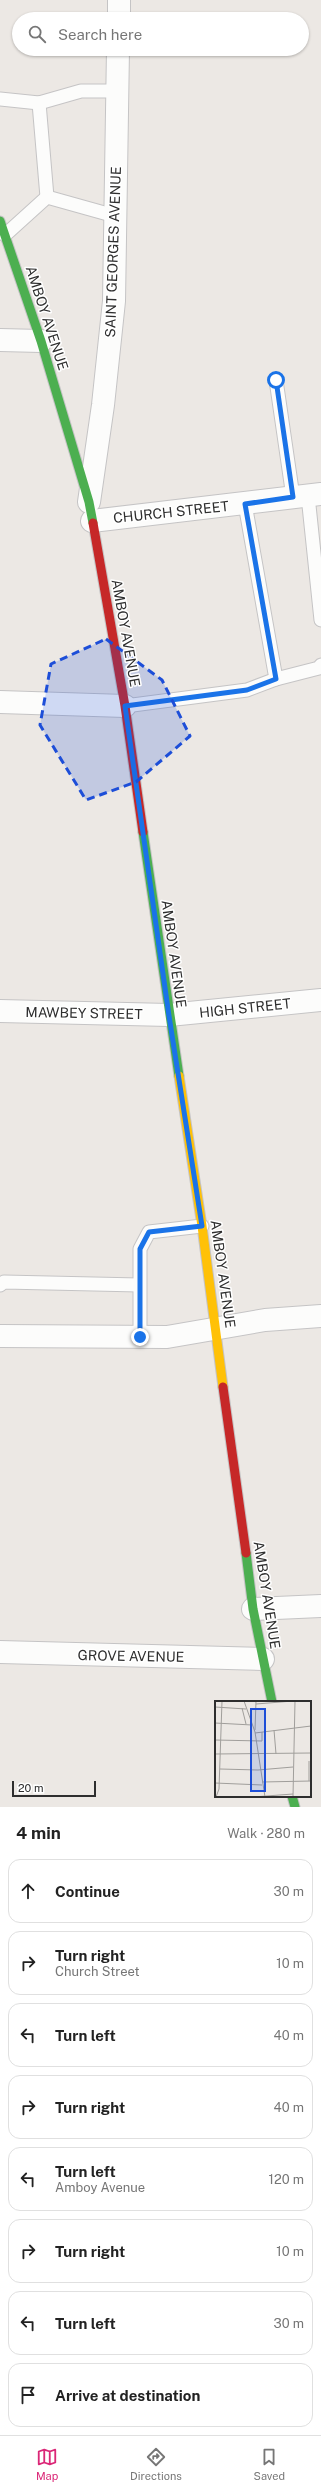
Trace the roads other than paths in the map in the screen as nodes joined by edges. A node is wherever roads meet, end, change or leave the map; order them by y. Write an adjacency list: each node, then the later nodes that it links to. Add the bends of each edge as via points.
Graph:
1 (119, 0): 2 (street)
2 (119, 12)
3 (118, 56): 4 (street, SAINT GEORGES AVENUE)
4 (117, 91): 6 (lane, via 81,91); 8 (street, SAINT GEORGES AVENUE)
5 (0, 99): 6 (lane)
6 (39, 102): 7 (lane)
7 (47, 197): 8 (lane); 10 (lane)
8 (115, 216): 16 (street, SAINT GEORGES AVENUE, via 114,301)
9 (0, 221): 10 (main road, AMBOY AVENUE)
10 (5, 235): 12 (main road, AMBOY AVENUE)
11 (0, 340): 12 (street)
12 (41, 341): 16 (main road, AMBOY AVENUE)
13 (276, 380): 14 (lane)
14 (307, 496): 15 (street, CHURCH STREET); 17 (lane)
15 (245, 504): 16 (street, CHURCH STREET); 19 (lane)
16 (91, 511): 21 (main road, AMBOY AVENUE)
17 (321, 620)
18 (321, 665): 19 (lane, via 319,668)
19 (276, 679): 21 (lane, via 247,690)
20 (0, 702): 21 (street)
21 (125, 706): 24 (main road, AMBOY AVENUE)
22 (321, 1000): 24 (street, HIGH STREET)
23 (0, 1011): 24 (street, MAWBEY STREET)
24 (169, 1016): 25 (main road, AMBOY AVENUE)
25 (202, 1226): 27 (lane, via 149,1232 140,1249); 29 (main road, AMBOY AVENUE)
26 (0, 1284): 27 (lane, via 4,1282)
27 (139, 1285): 31 (lane)
28 (321, 1316): 29 (street, via 266,1320)
29 (217, 1328): 31 (street, via 167,1337); 33 (main road, AMBOY AVENUE)
30 (0, 1336): 31 (street)
31 (140, 1337)
32 (321, 1606): 33 (street)
33 (253, 1609): 35 (main road, AMBOY AVENUE)
34 (0, 1652): 35 (street, GROVE AVENUE)
35 (263, 1659): 36 (main road, AMBOY AVENUE)
36 (272, 1701)
37 (292, 1797): 38 (main road)
38 (295, 1807)

